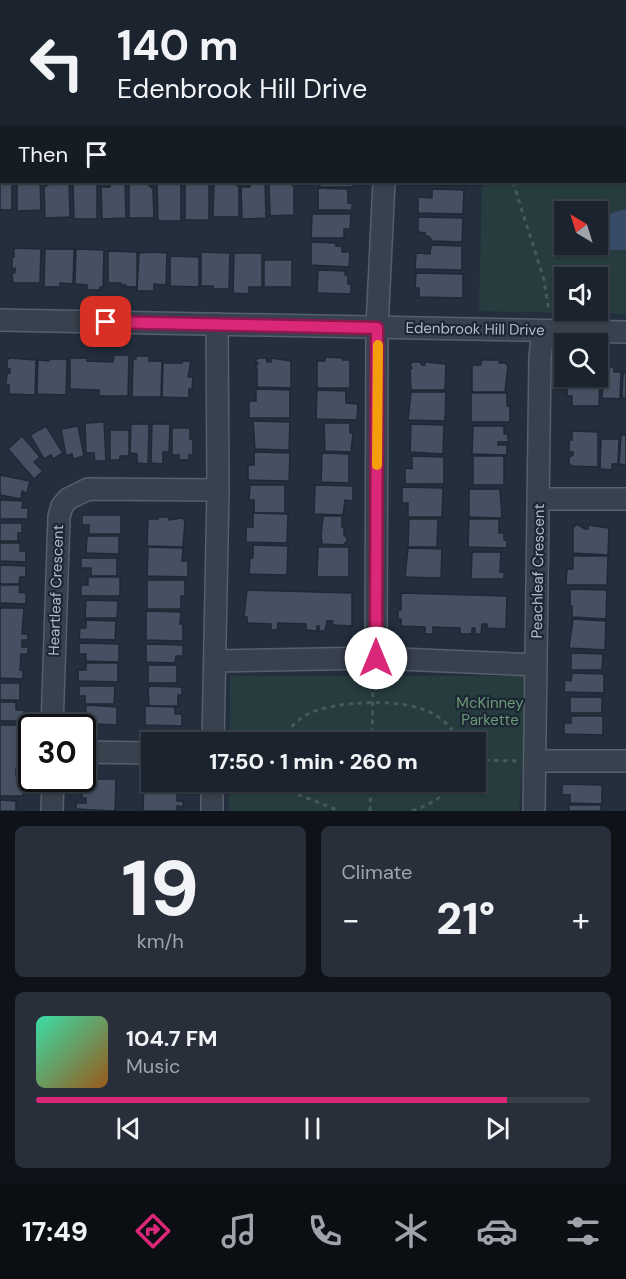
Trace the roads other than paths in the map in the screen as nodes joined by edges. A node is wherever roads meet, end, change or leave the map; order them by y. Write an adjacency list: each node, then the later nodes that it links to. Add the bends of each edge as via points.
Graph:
1 (384, 183): 4 (street)
2 (0, 320): 3 (street, Edenbrook Hill Drive)
3 (217, 324): 4 (street, Edenbrook Hill Drive); 7 (street)
4 (377, 328): 5 (street, Edenbrook Hill Drive); 10 (street)
5 (543, 331): 6 (street, Edenbrook Hill Drive); 8 (street, Peachleaf Crescent)
6 (626, 332)
7 (218, 490): 11 (street); 13 (street, Heartleaf Crescent, via 88,489 62,506)
8 (539, 499): 9 (street); 12 (street, Peachleaf Crescent)
9 (626, 499)
10 (376, 658): 11 (street); 12 (street)
11 (216, 661): 14 (street)
12 (536, 665): 17 (street, Peachleaf Crescent)
13 (52, 714)
14 (213, 732)
15 (96, 752): 16 (street)
16 (141, 753)
17 (536, 761): 18 (street); 23 (street, Peachleaf Crescent)
18 (626, 761)
19 (53, 792): 21 (street)
20 (212, 792): 22 (street)
21 (52, 811)
22 (212, 811)
23 (534, 811)

